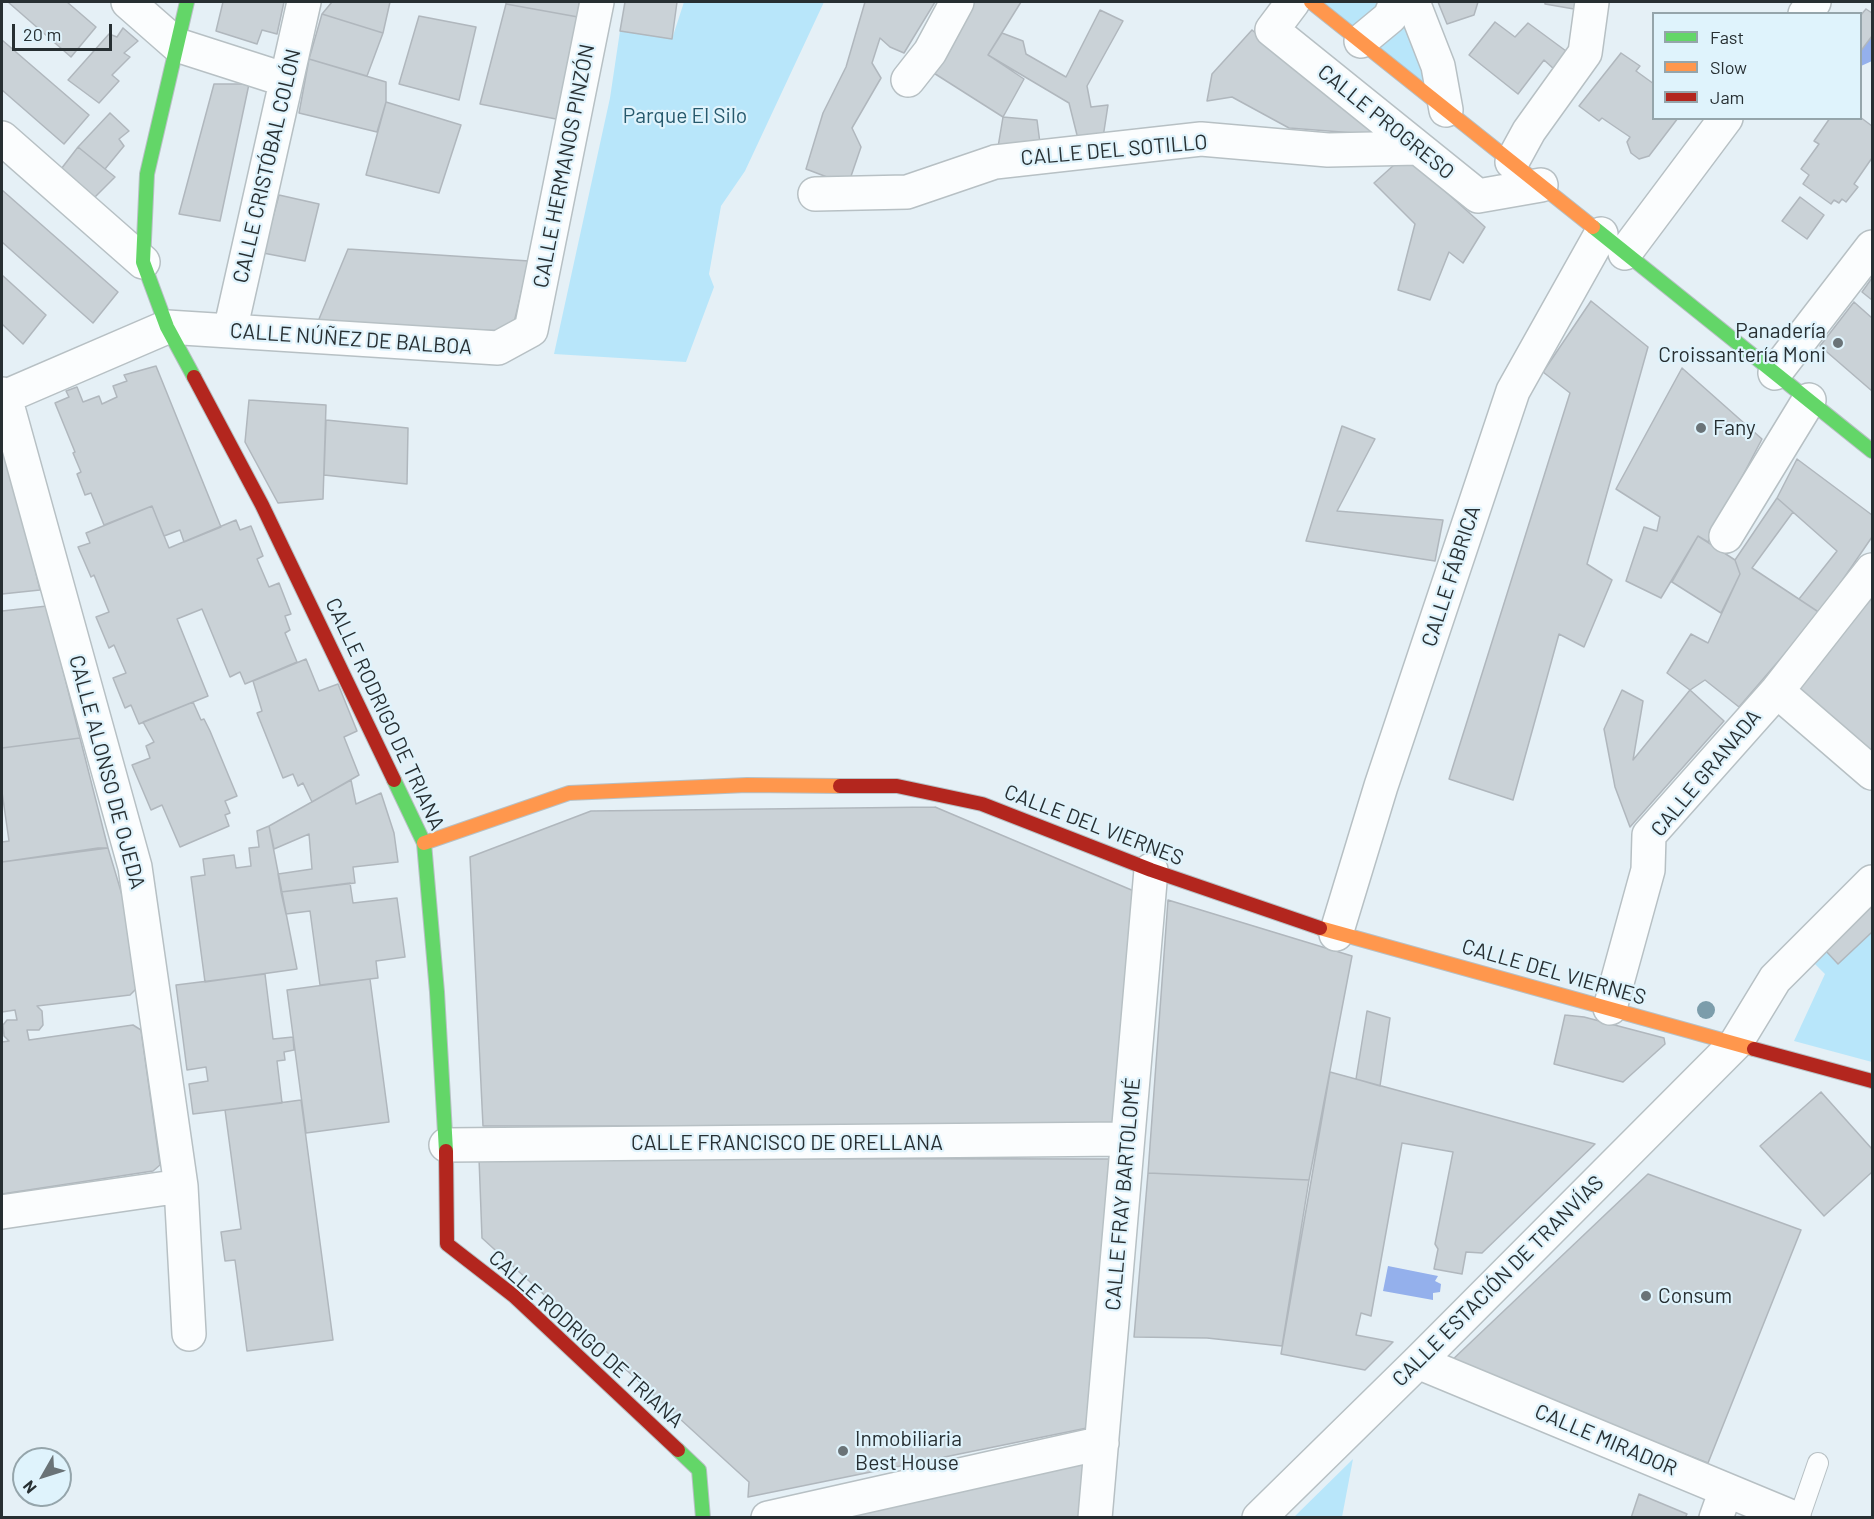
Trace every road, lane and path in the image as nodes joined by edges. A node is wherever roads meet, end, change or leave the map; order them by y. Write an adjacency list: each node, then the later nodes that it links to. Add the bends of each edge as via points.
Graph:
1 (128, 2): 12 (street)
2 (187, 2): 12 (street, CALLE RODRIGO DE TRIANA)
3 (304, 2): 13 (street, CALLE CRISTÓBAL COLÓN)
4 (597, 2): 26 (street, CALLE HERMANOS PINZÓN)
5 (957, 2): 14 (street, via 930,52)
6 (1293, 2): 18 (street, CALLE PROGRESO, via 1272,30)
7 (1311, 2): 11 (street)
8 (1396, 2): 11 (street, via 1390,17)
9 (1413, 2): 15 (street, via 1438,66)
10 (1592, 2): 19 (street, via 1585,53 1529,131)
11 (1361, 41): 15 (street)
12 (177, 45): 13 (street); 24 (street, CALLE RODRIGO DE TRIANA, via 147,174)
13 (286, 80): 27 (street, CALLE CRISTÓBAL COLÓN)
14 (909, 80)
15 (1446, 110): 19 (street)
16 (1724, 120): 22 (street, CALLE FÁBRICA)
17 (2, 138): 24 (street)
18 (1418, 148): 20 (street, CALLE PROGRESO, via 1478,196); 21 (street, CALLE DEL SOTILLO, via 1328,150 1201,139 995,162 907,192)
19 (1512, 162): 20 (street)
20 (1540, 185): 22 (street)
21 (815, 194)
22 (1613, 243): 28 (street); 39 (street, CALLE FÁBRICA, via 1513,392 1381,786)
23 (1872, 247): 28 (street)
24 (143, 262): 25 (street, CALLE RODRIGO DE TRIANA)
25 (167, 327): 27 (street, CALLE NÚÑEZ DE BALBOA); 29 (street); 36 (street, CALLE RODRIGO DE TRIANA, via 262,505)
26 (531, 330): 27 (street, CALLE NÚÑEZ DE BALBOA, via 498,348)
27 (230, 331)
28 (1775, 373): 30 (street)
29 (3, 396): 45 (street, CALLE ALONSO DE OJEDA, via 135,867)
30 (1809, 400): 31 (street); 32 (street)
31 (1872, 451)
32 (1726, 536)
33 (1872, 570): 34 (street, CALLE GRANADA)
34 (1776, 691): 35 (street); 40 (street, CALLE GRANADA, via 1649,834 1648,870)
35 (1872, 773)
36 (424, 843): 37 (street, CALLE DEL VIERNES, via 569,793 747,785 897,786 982,804); 44 (street, CALLE RODRIGO DE TRIANA)
37 (1151, 870): 39 (street, CALLE DEL VIERNES); 43 (street, CALLE FRAY BARTOLOMÉ)
38 (1872, 882): 41 (street, CALLE ESTACIÓN DE TRANVÍAS, via 1775,979)
39 (1336, 934): 40 (street, CALLE DEL VIERNES)
40 (1610, 1008): 41 (street, CALLE DEL VIERNES)
41 (1736, 1043): 42 (street); 48 (street, CALLE ESTACIÓN DE TRANVÍAS)
42 (1872, 1081)
43 (1127, 1139): 44 (street, CALLE FRANCISCO DE ORELLANA); 49 (street, CALLE FRAY BARTOLOMÉ)
44 (446, 1145): 52 (street, CALLE RODRIGO DE TRIANA, via 447,1244 514,1296 699,1470)
45 (181, 1186): 46 (street); 47 (street, CALLE ALONSO DE OJEDA)
46 (2, 1212)
47 (189, 1334)
48 (1418, 1362): 51 (street, CALLE MIRADOR); 55 (street, CALLE ESTACIÓN DE TRANVÍAS)
49 (1102, 1443): 53 (street); 54 (street, CALLE FRAY BARTOLOMÉ)
50 (1818, 1463): 57 (lane)
51 (1721, 1504): 56 (street, CALLE MIRADOR)
52 (703, 1518)
53 (768, 1518)
54 (1095, 1518)
55 (1258, 1518)
56 (1794, 1518)
57 (1799, 1518)

